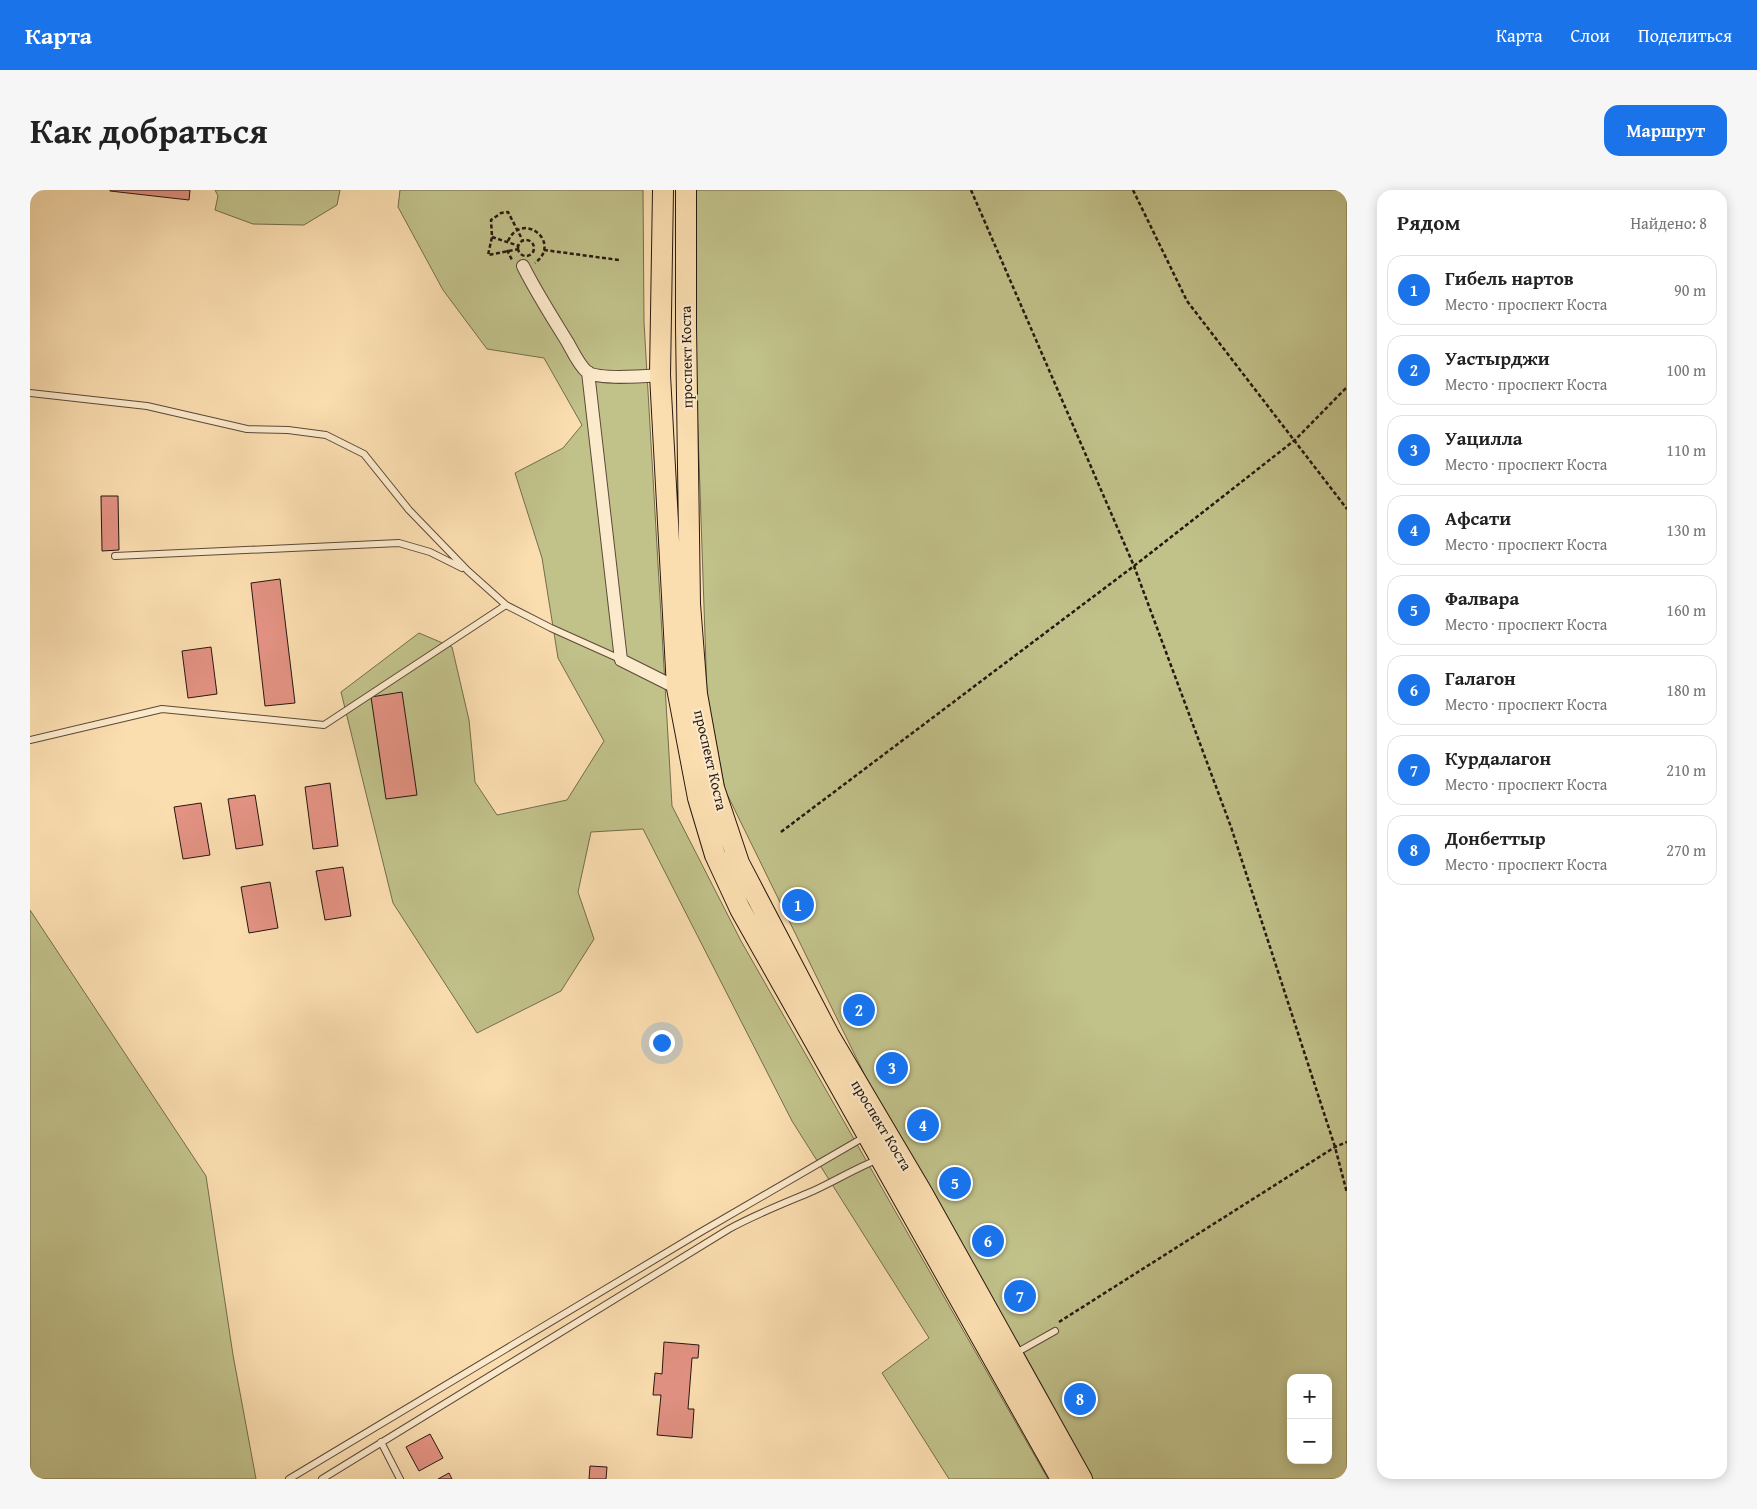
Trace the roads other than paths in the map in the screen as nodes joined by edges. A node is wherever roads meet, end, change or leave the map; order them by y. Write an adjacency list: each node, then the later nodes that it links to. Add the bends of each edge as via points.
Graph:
1 (663, 190): 5 (main road, проспект Коста)
2 (686, 190): 16 (main road, проспект Коста, via 690,604 697,694 714,788 739,863 829,1035)
3 (523, 266): 4 (street)
4 (588, 372): 5 (street, via 602,376); 10 (street)
5 (660, 375): 11 (main road, проспект Коста)
6 (30, 393): 8 (lane, via 147,406 247,429 326,435 364,454 409,510)
7 (115, 556): 8 (lane, via 398,543 430,552)
8 (468, 571): 9 (lane)
9 (506, 605): 10 (lane); 12 (lane, via 324,725 162,709)
10 (621, 660): 11 (street)
11 (677, 688): 13 (main road, проспект Коста, via 698,798 716,855 740,909)
12 (30, 740)
13 (867, 1136): 14 (main road, проспект Коста); 18 (lane)
14 (880, 1158): 17 (lane, via 747,1219); 21 (main road, проспект Коста)
15 (1055, 1331): 16 (lane)
16 (1013, 1355): 22 (main road, проспект Коста)
17 (382, 1442): 19 (lane); 20 (lane)
18 (289, 1479)
19 (322, 1479)
20 (400, 1479)
21 (1061, 1479)
22 (1082, 1479)

